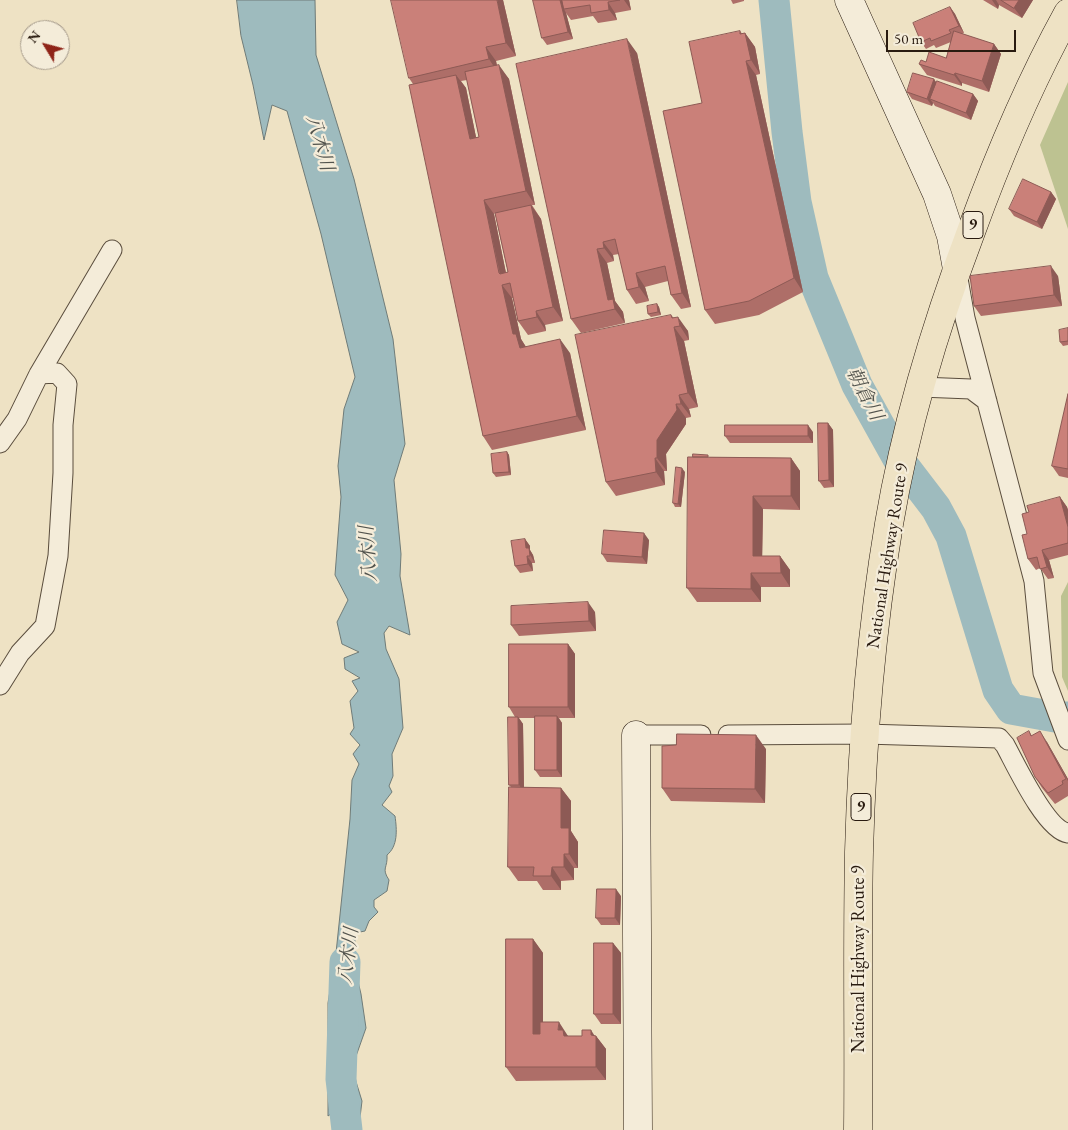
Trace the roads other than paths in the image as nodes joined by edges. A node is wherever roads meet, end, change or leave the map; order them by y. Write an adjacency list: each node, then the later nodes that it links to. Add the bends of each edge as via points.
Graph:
1 (849, 0): 4 (street, via 936,194 951,236)
2 (1068, 13): 4 (highway, National Highway Route 9 / 9, via 994,168)
3 (112, 250): 5 (street)
4 (956, 269): 6 (highway, National Highway Route 9 / 9); 7 (street)
5 (39, 374): 8 (street, via 17,419); 9 (street, via 57,373 67,384 62,425 58,556 44,626 20,653)
6 (920, 387): 7 (street, via 971,389); 10 (highway, National Highway Route 9 / 9, via 889,524)
7 (987, 401): 12 (street, via 1034,581 1042,673)
8 (0, 443)
9 (0, 684)
10 (865, 734): 11 (street); 13 (street, via 999,738 1032,796 1056,829); 15 (highway, National Highway Route 9 / 9, via 859,853)
11 (636, 735): 14 (street)
12 (1068, 740)
13 (1068, 833)
14 (638, 1130)
15 (858, 1130)

